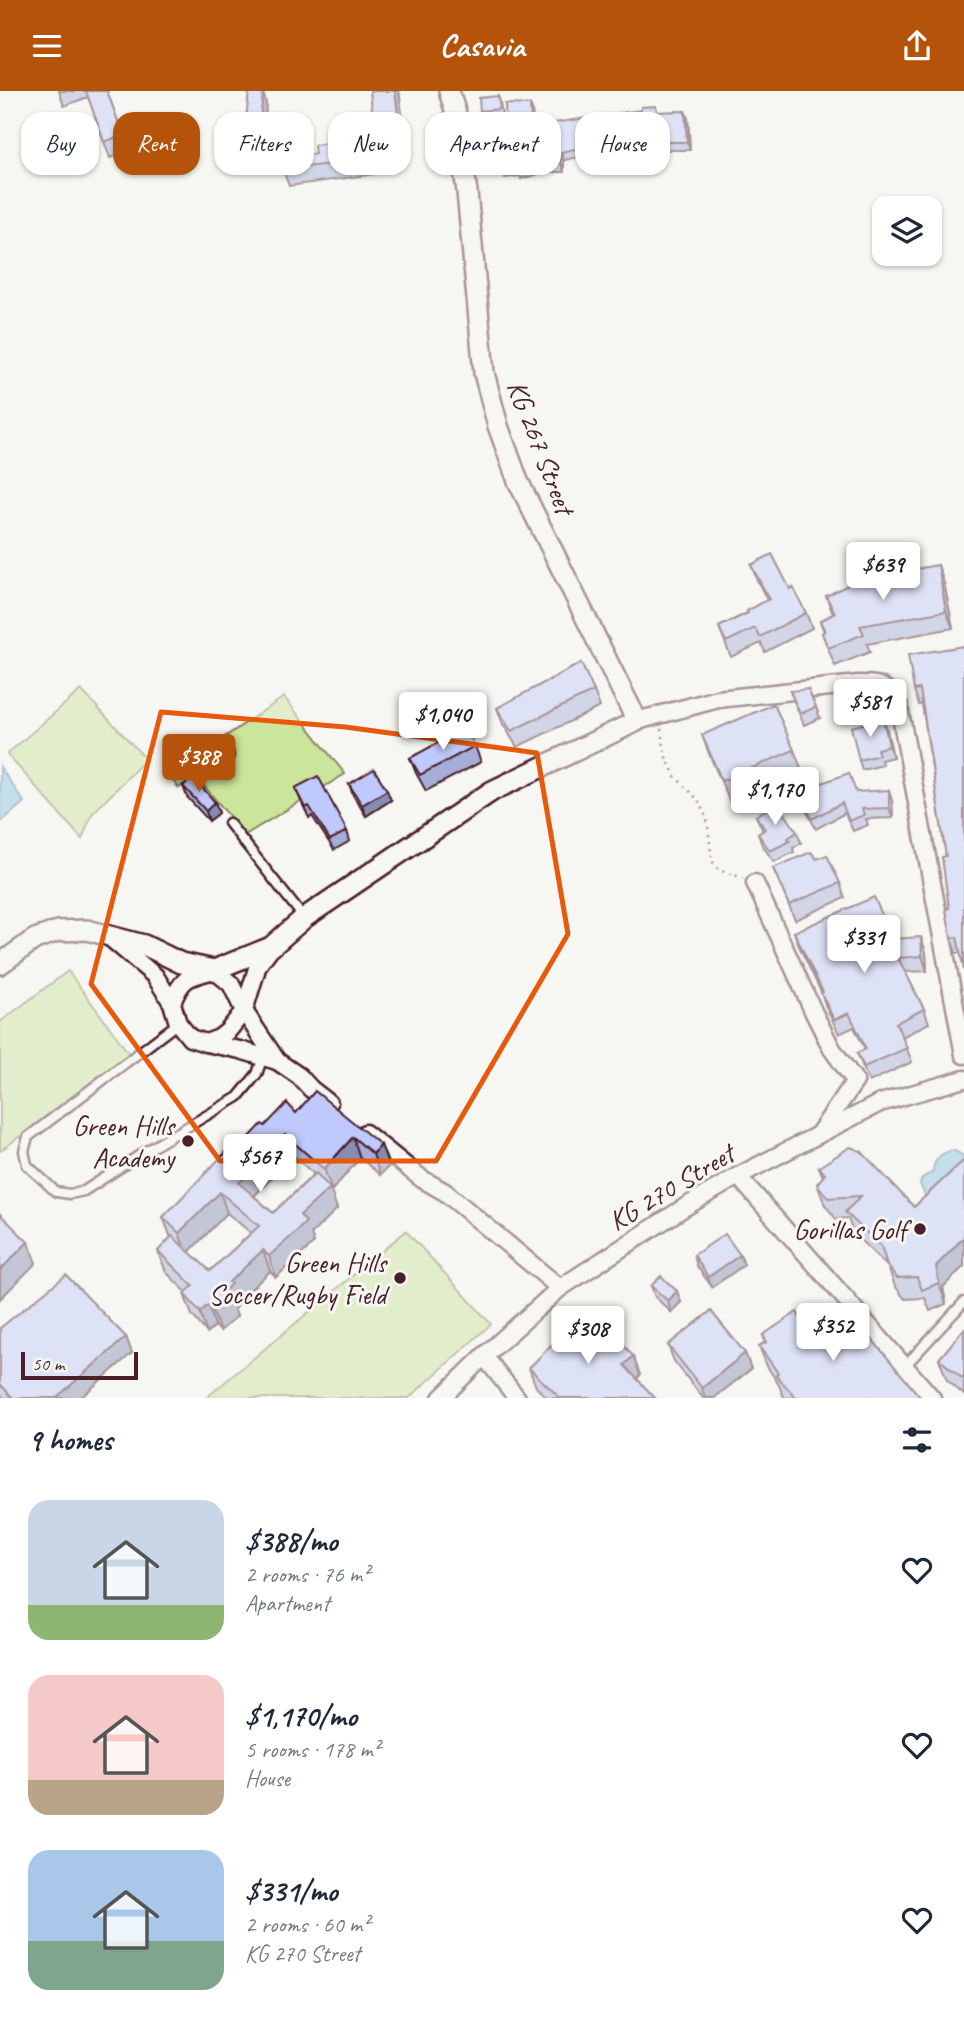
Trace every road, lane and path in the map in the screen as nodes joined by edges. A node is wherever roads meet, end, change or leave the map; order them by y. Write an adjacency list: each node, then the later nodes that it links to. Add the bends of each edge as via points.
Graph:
1 (449, 91): 3 (street, KG 267 Street, via 467,192 484,373 498,426 518,481)
2 (659, 715): 3 (street); 5 (path, via 666,757 707,819 712,861 719,870); 15 (street, via 719,699 858,684 879,684 891,692 899,706)
3 (637, 721): 6 (street, via 492,791)
4 (229, 823): 6 (lane)
5 (755, 883): 18 (street, via 832,1049 855,1081)
6 (304, 918): 8 (street)
7 (108, 936): 9 (street, via 87,930 58,931 35,939); 10 (street, via 145,945 181,963); 11 (street, via 155,976)
8 (271, 947): 10 (street); 12 (street, via 258,965)
9 (0, 964)
10 (214, 969): 11 (street, via 178,986); 12 (street, via 231,983)
11 (172, 1003): 13 (street)
12 (244, 1011): 14 (street, via 228,1031); 16 (street)
13 (177, 1023): 14 (street, via 190,1038); 16 (lane, via 28,1137 27,1165 56,1192 84,1191 238,1097)
14 (206, 1043): 16 (street)
15 (964, 1055)
16 (270, 1059): 20 (street, via 299,1076)
17 (964, 1079): 18 (street, KG 270 Street, via 880,1103)
18 (818, 1134): 19 (street, KG 270 Street)
19 (738, 1176): 20 (street, KG 270 Street); 23 (street)
20 (560, 1288): 22 (street, KG 270 Street)
21 (964, 1302): 23 (lane)
22 (484, 1356): 24 (street, KG 270 Street); 25 (street)
23 (904, 1367): 26 (street)
24 (441, 1398)
25 (517, 1398)
26 (932, 1398)

